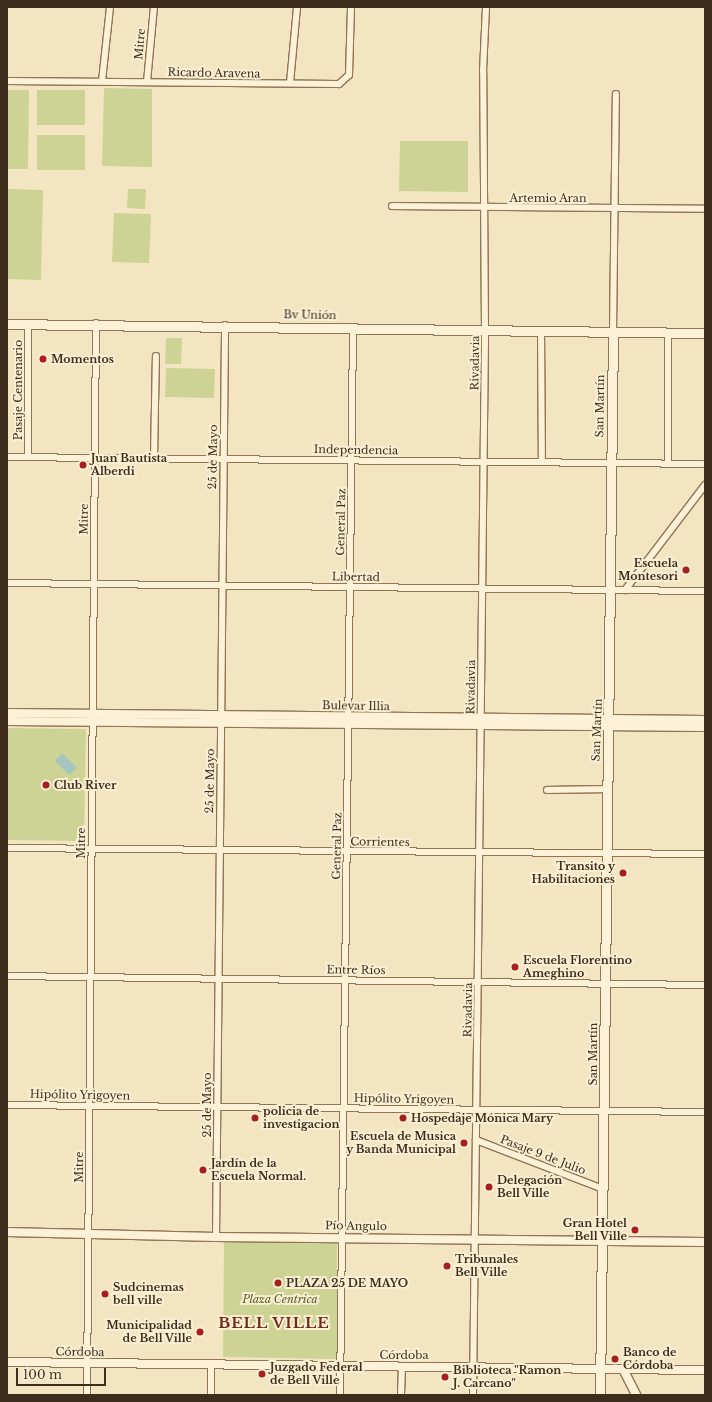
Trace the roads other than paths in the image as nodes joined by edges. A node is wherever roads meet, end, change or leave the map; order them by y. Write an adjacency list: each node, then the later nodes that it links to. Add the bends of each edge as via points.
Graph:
1 (110, 7): 7 (street)
2 (154, 7): 8 (street, Mitre)
3 (297, 7): 9 (street)
4 (351, 7): 9 (street, Ricardo Aravena, via 349,75 346,80 339,84)
5 (486, 7): 12 (street, Rivadavia, via 483,71)
6 (7, 80): 7 (street, Ricardo Aravena)
7 (102, 81): 8 (street, Ricardo Aravena)
8 (147, 82): 9 (street, Ricardo Aravena)
9 (290, 83)
10 (616, 94): 13 (street, San Martín)
11 (392, 206): 12 (street, Artemio Aran)
12 (485, 207): 13 (street, Artemio Aran); 21 (street, Rivadavia)
13 (614, 208): 14 (street, Artemio Aran); 23 (street, San Martín)
14 (705, 209)
15 (96, 323): 17 (main road, Bv Unión); 18 (main road, Bv Unión); 31 (street, Mitre)
16 (7, 324): 17 (main road, Bv Unión)
17 (28, 324): 29 (street, Pasaje Centenario)
18 (225, 325): 19 (main road, Bv Unión); 32 (street, 25 de Mayo)
19 (353, 327): 21 (main road, Bv Unión); 33 (street, General Paz)
20 (705, 329): 25 (main road)
21 (486, 330): 22 (main road, Bv Unión); 34 (street, Rivadavia)
22 (541, 330): 23 (main road, Bv Unión); 35 (street)
23 (614, 331): 24 (main road, Bv Unión); 36 (main road, San Martín)
24 (668, 332): 25 (main road, Bv Unión); 37 (street)
25 (694, 332): 26 (main road)
26 (705, 333)
27 (156, 356): 30 (street)
28 (7, 457): 29 (street, Independencia)
29 (28, 457): 31 (street, Independencia)
30 (154, 457): 31 (street, Independencia); 32 (street, Independencia)
31 (96, 458): 41 (street, Mitre)
32 (224, 459): 33 (street, Independencia); 42 (street, 25 de Mayo)
33 (352, 460): 34 (street, Independencia); 43 (street, General Paz)
34 (484, 462): 35 (street, Independencia); 44 (street, Rivadavia)
35 (542, 462): 36 (street, Independencia)
36 (611, 463): 37 (street, Independencia); 45 (main road, San Martín)
37 (668, 464): 38 (street, Independencia)
38 (705, 464)
39 (705, 485): 46 (street)
40 (7, 583): 41 (street, Libertad)
41 (93, 584): 42 (street, Libertad); 49 (street, Mitre)
42 (222, 585): 43 (street, Libertad); 50 (street, 25 de Mayo)
43 (350, 587): 44 (street, Libertad); 51 (street, General Paz)
44 (482, 588): 45 (street, Libertad); 54 (street, Rivadavia)
45 (611, 590): 46 (street, Libertad); 55 (main road, San Martín)
46 (625, 590): 47 (street, Libertad)
47 (705, 591)
48 (7, 713): 49 (street, Bulevar Illia)
49 (92, 718): 50 (street, Bulevar Illia); 53 (street, Bulevar Illia); 60 (street, Mitre)
50 (221, 719): 51 (street, Bulevar Illia); 61 (street, 25 de Mayo)
51 (349, 720): 54 (street, Bulevar Illia); 62 (street, General Paz)
52 (705, 720): 55 (street, Bulevar Illia)
53 (7, 721)
54 (481, 722): 55 (street, Bulevar Illia); 63 (street, Rivadavia)
55 (609, 723): 56 (street, Bulevar Illia); 57 (main road, San Martín)
56 (705, 727)
57 (608, 789): 58 (street); 65 (main road, San Martín)
58 (547, 790)
59 (7, 848): 60 (street, Corrientes)
60 (91, 849): 61 (street, Corrientes); 67 (street, Mitre)
61 (219, 850): 62 (street, Corrientes); 68 (street, 25 de Mayo)
62 (347, 852): 63 (street, Corrientes); 69 (street, General Paz)
63 (479, 854): 65 (street, Corrientes); 70 (street, Rivadavia)
64 (705, 854): 65 (street, Corrientes)
65 (607, 855): 71 (main road, San Martín)
66 (7, 976): 67 (street, Entre Ríos)
67 (90, 977): 68 (street, Entre Ríos); 74 (street, Mitre)
68 (218, 979): 69 (street, Entre Ríos); 75 (street, 25 de Mayo)
69 (345, 980): 70 (street, Entre Ríos); 76 (street, General Paz)
70 (478, 982): 71 (street, Entre Ríos); 77 (street, Rivadavia)
71 (605, 984): 72 (street, Entre Ríos); 78 (main road, San Martín)
72 (705, 985)
73 (7, 1104): 74 (street, Hipólito Yrigoyen)
74 (89, 1106): 75 (street, Hipólito Yrigoyen); 83 (street, Mitre)
75 (216, 1107): 76 (street, Hipólito Yrigoyen); 85 (street, 25 de Mayo)
76 (344, 1108): 77 (street, Hipólito Yrigoyen); 84 (street, General Paz)
77 (476, 1110): 78 (street, Hipólito Yrigoyen); 80 (street, Rivadavia)
78 (604, 1112): 79 (street, Hipólito Yrigoyen); 81 (main road, San Martín)
79 (705, 1112)
80 (476, 1140): 81 (street, Pasaje 9 de Julio); 86 (street, Rivadavia)
81 (603, 1189): 87 (main road, San Martín)
82 (7, 1232): 83 (street, Pío Angulo)
83 (88, 1233): 85 (street, Pío Angulo); 91 (street, Mitre)
84 (342, 1236): 85 (street, Pío Angulo); 86 (street, Pío Angulo); 92 (street, General Paz)
85 (216, 1237)
86 (475, 1238): 87 (street, Pío Angulo); 94 (street, Rivadavia)
87 (601, 1240): 88 (street, Pío Angulo); 95 (main road, San Martín)
88 (705, 1242)
89 (7, 1362): 91 (street, Córdoba)
90 (211, 1363): 91 (street, Córdoba); 92 (street, Córdoba); 99 (street)
91 (87, 1364): 98 (street, Mitre)
92 (341, 1365): 93 (street, Córdoba); 100 (street, General Paz)
93 (402, 1366): 94 (street, Córdoba); 101 (street)
94 (474, 1366): 95 (street, Córdoba); 102 (street, Rivadavia)
95 (601, 1367): 96 (street, Córdoba); 103 (main road, San Martín)
96 (623, 1369): 97 (street, Córdoba); 104 (street)
97 (705, 1370)
98 (87, 1395)
99 (211, 1395)
100 (340, 1395)
101 (401, 1395)
102 (473, 1395)
103 (600, 1395)
104 (636, 1395)

